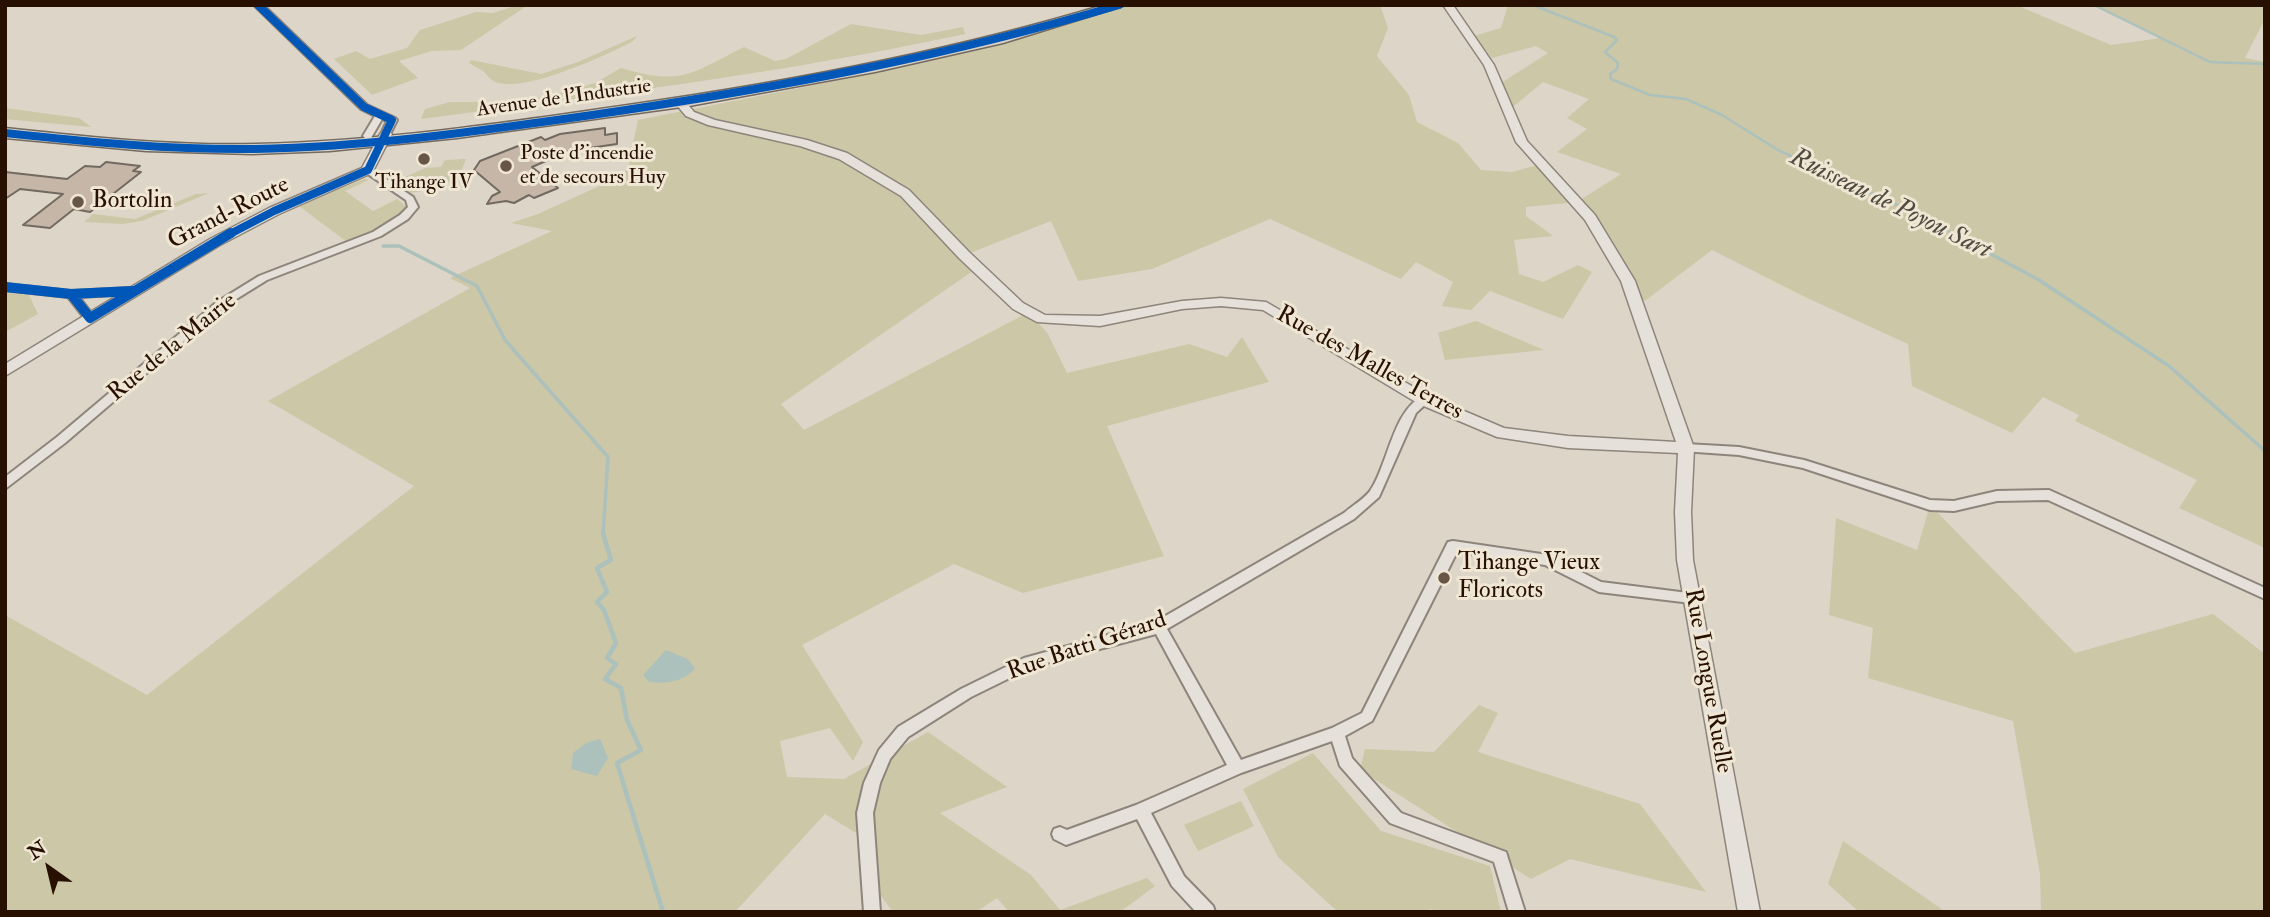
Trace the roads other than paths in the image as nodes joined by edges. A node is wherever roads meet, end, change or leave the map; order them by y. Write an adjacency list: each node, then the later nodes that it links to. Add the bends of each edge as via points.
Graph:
1 (258, 5): 8 (street, via 364,107)
2 (1100, 5): 5 (main road, Avenue de l'Industrie, via 909,57)
3 (1119, 5): 7 (main road, Avenue de l'Industrie, via 917,60)
4 (1448, 5): 19 (street, via 1489,65 1522,142 1590,218 1628,281)
5 (699, 94): 6 (main road, Avenue de l'Industrie); 7 (street)
6 (661, 100): 7 (street); 11 (main road, Avenue de l'Industrie)
7 (681, 103): 11 (main road, Avenue de l'Industrie); 18 (street, Rue des Malles Terres, via 690,114 712,122 843,156 895,187 1018,306 1042,319 1100,321 1208,303 1266,306)
8 (380, 115): 11 (street, via 392,120); 12 (street)
9 (5, 126): 12 (main road, Avenue de l'Industrie, via 137,139 283,141)
10 (5, 134): 12 (main road, Avenue de l'Industrie, via 125,146)
11 (384, 141): 12 (main road, Avenue de l'Industrie)
12 (368, 152): 14 (street, Grand-Route); 20 (street, Rue de la Mairie, via 411,199 413,207 404,217 377,234 263,278 221,304)
13 (5, 287): 15 (street)
14 (132, 291): 15 (street); 16 (street, Grand-Route)
15 (71, 294): 16 (street)
16 (90, 318): 17 (street, Grand-Route)
17 (5, 371)
18 (1424, 400): 19 (street, Rue des Malles Terres, via 1502,433 1569,442); 23 (street, Rue Batti Gérard, via 1411,411 1375,494 1349,516)
19 (1686, 448): 21 (street, Rue des Malles Terres, via 1739,451 1804,464 1930,505 2049,495); 22 (street, Rue Longue Ruelle, via 1683,512)
20 (5, 484)
21 (2265, 594)
22 (1691, 598): 24 (street, via 1599,587 1548,560 1454,546 1367,717); 31 (street, Rue Longue Ruelle)
23 (1158, 627): 25 (street); 28 (street, Rue Batti Gérard, via 1029,662 903,732 884,755 865,813)
24 (1337, 733): 25 (street); 30 (street, via 1345,761 1396,818 1500,857)
25 (1237, 768): 26 (street)
26 (1141, 810): 27 (street, via 1066,838); 29 (street, via 1178,881)
27 (1060, 834)
28 (872, 912)
29 (1207, 912)
30 (1517, 912)
31 (1749, 912)

